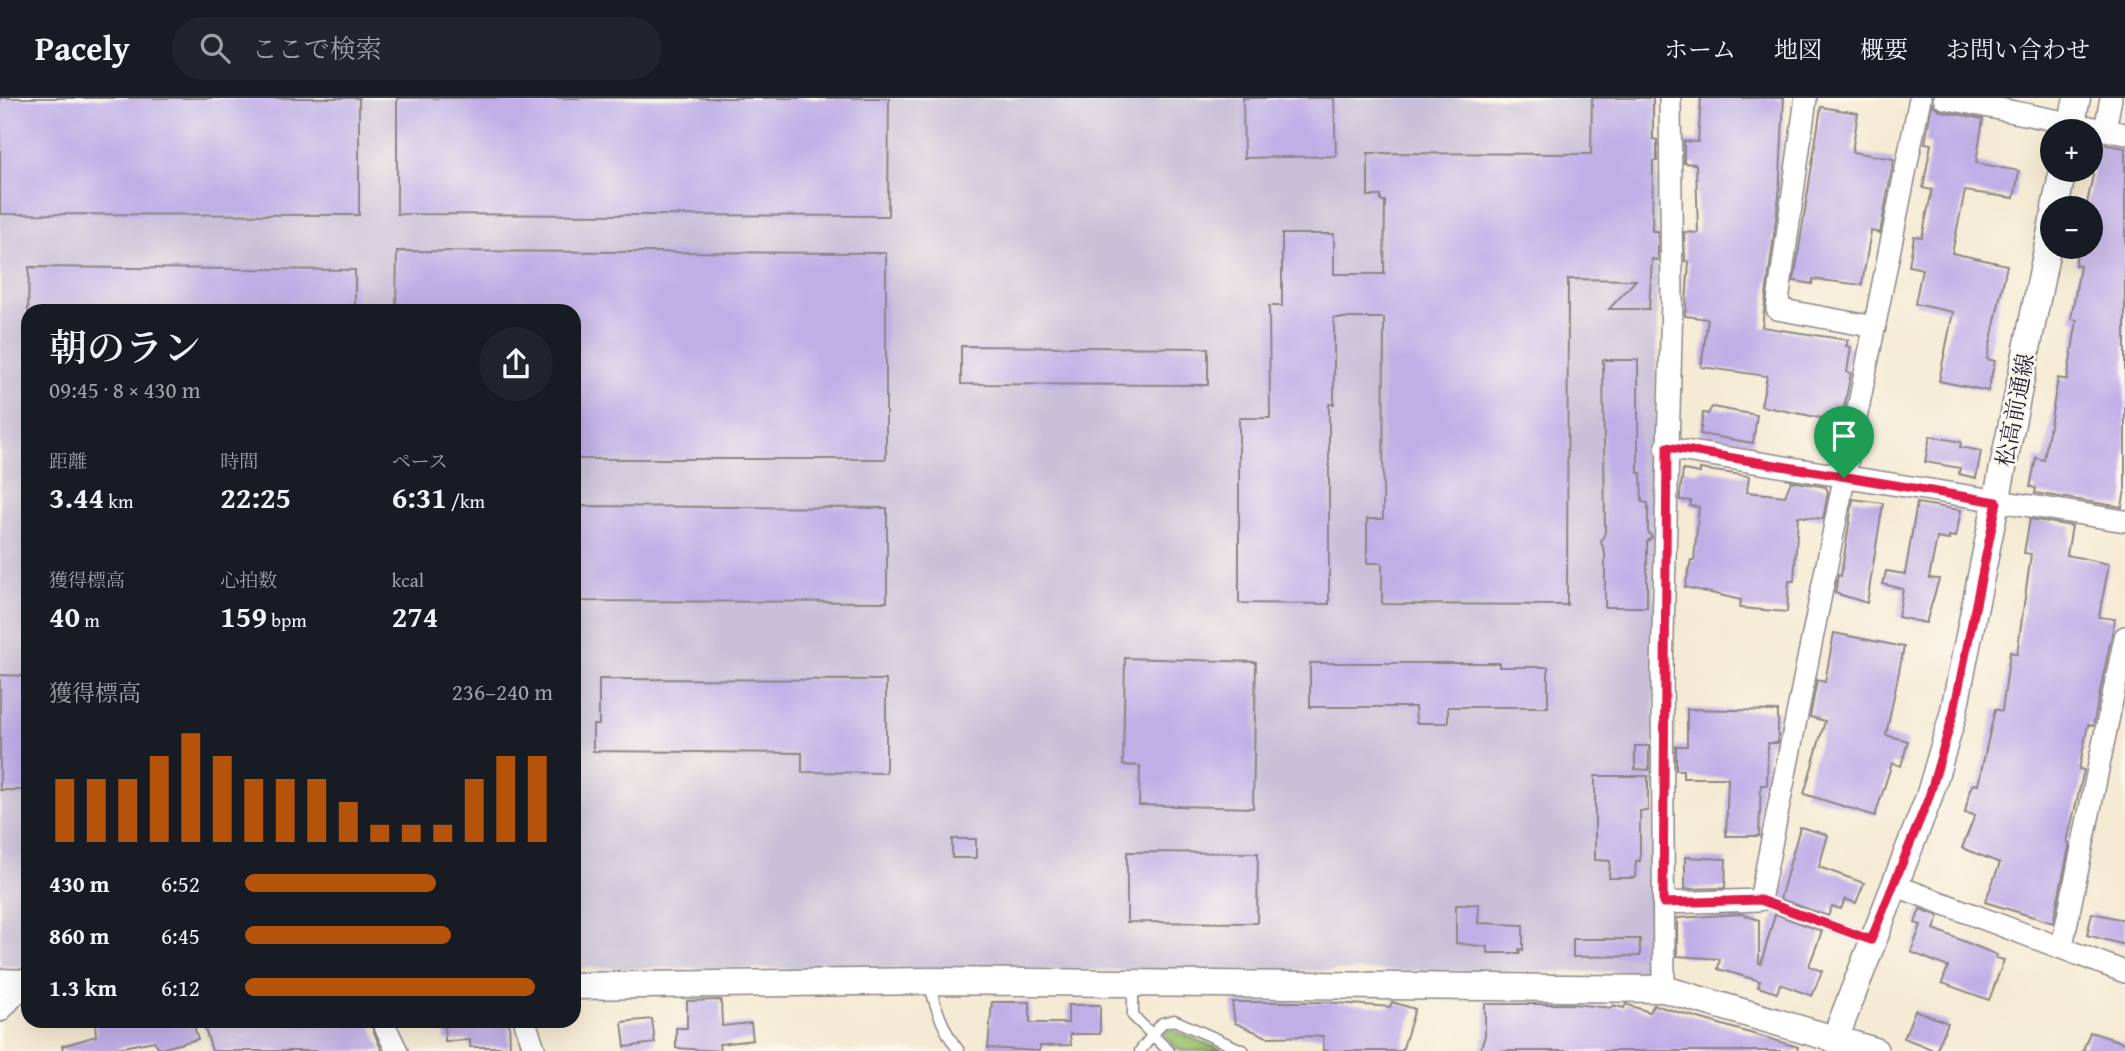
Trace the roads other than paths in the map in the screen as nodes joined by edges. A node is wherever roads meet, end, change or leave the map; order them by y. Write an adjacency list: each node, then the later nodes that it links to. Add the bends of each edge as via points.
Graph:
1 (1670, 98): 11 (street, via 1672,301)
2 (1807, 98): 10 (street, via 1777,309)
3 (1920, 98): 10 (street)
4 (1944, 98): 6 (street)
5 (2111, 98): 8 (street)
6 (2040, 107): 7 (street)
7 (2073, 118): 8 (street)
8 (2115, 132)
9 (2045, 259): 13 (street, 松高前通線)
10 (1875, 327): 12 (street)
11 (1667, 447): 12 (street); 18 (street)
12 (1844, 478): 13 (street); 17 (street)
13 (1997, 502): 14 (street); 16 (street, 松高前通線, via 1953,715 1929,797)
14 (2125, 521)
15 (2125, 637): 20 (street)
16 (1894, 885): 19 (street, 松高前通線); 20 (street)
17 (1760, 900): 18 (street); 19 (lane)
18 (1663, 903): 26 (street)
19 (1871, 940): 31 (street, 松高前通線)
20 (2062, 946): 21 (street)
21 (2125, 972)
22 (929, 981): 24 (street); 25 (street); 34 (lane, via 934,1004)
23 (18, 983): 27 (street)
24 (1133, 984): 26 (street); 30 (lane, via 1133,1016)
25 (581, 986)
26 (1664, 989): 31 (street)
27 (0, 1011)
28 (386, 1028): 32 (street)
29 (527, 1028): 33 (street)
30 (1151, 1035): 35 (lane); 36 (lane); 37 (lane, via 1162,1023 1174,1020)
31 (1835, 1039): 38 (street)
32 (397, 1051)
33 (535, 1051)
34 (959, 1051)
35 (1140, 1051)
36 (1169, 1051)
37 (1244, 1051)
38 (1875, 1051)

